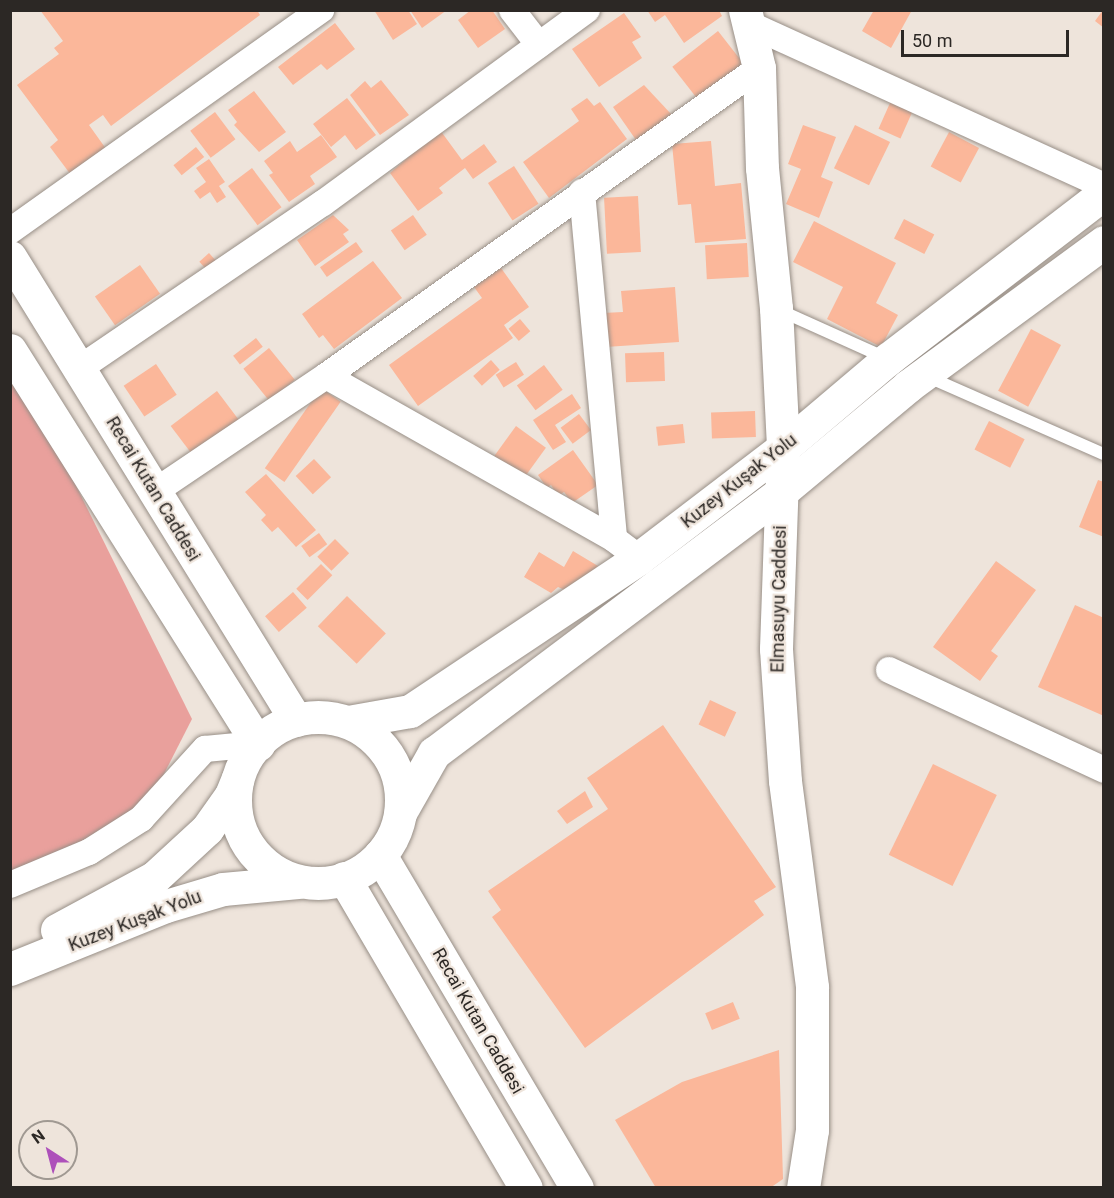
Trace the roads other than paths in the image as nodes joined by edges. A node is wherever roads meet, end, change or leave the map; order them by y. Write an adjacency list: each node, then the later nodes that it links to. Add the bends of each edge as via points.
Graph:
1 (321, 10): 10 (street)
2 (512, 10): 5 (street)
3 (587, 10): 5 (street)
4 (747, 17): 6 (main road, Elmasuyu Caddesi); 7 (street)
5 (538, 45): 16 (street, via 323,203)
6 (759, 68): 8 (street); 13 (main road, Elmasuyu Caddesi, via 762,168)
7 (1104, 186)
8 (582, 192): 18 (street); 23 (street)
9 (1104, 193): 15 (main road, Kuzey Kuşak Yolu)
10 (10, 231)
11 (1104, 242): 17 (main road, Kuzey Kuşak Yolu)
12 (10, 257): 16 (main road, Recai Kutan Caddesi)
13 (776, 308): 15 (lane); 19 (main road, Elmasuyu Caddesi)
14 (10, 350): 27 (main road)
15 (888, 358): 19 (main road, Kuzey Kuşak Yolu)
16 (80, 368): 21 (main road, Recai Kutan Caddesi)
17 (922, 375): 20 (lane); 22 (main road, Kuzey Kuşak Yolu)
18 (326, 376): 21 (street); 23 (street)
19 (783, 448): 22 (main road, Elmasuyu Caddesi); 23 (main road, Kuzey Kuşak Yolu)
20 (1104, 454)
21 (154, 492): 25 (main road, Recai Kutan Caddesi)
22 (781, 492): 30 (main road, Kuzey Kuşak Yolu, via 434,753); 39 (main road, Elmasuyu Caddesi, via 778,682 785,781 812,987 812,1130)
23 (626, 548): 26 (main road, Kuzey Kuşak Yolu, via 410,711)
24 (889, 670): 28 (street)
25 (296, 720): 26 (main road, via 321,717); 27 (main road, via 268,734)
26 (348, 722): 30 (main road, via 372,736 390,758 400,783)
27 (258, 744): 29 (main road); 34 (street, via 206,749 141,819 89,852)
28 (1104, 770)
29 (237, 779): 33 (main road, via 235,805 240,831 254,854 274,871); 35 (main road, Kuzey Kuşak Yolu, via 231,795 207,829 155,877 63,928)
30 (401, 811): 31 (main road, via 392,838)
31 (380, 855): 32 (main road); 38 (main road, Recai Kutan Caddesi)
32 (344, 878): 33 (main road, via 326,883); 37 (main road)
33 (298, 882): 36 (main road, Kuzey Kuşak Yolu, via 223,889 166,906)
34 (10, 885)
35 (10, 948)
36 (10, 969)
37 (526, 1188)
38 (576, 1188)
39 (803, 1188)

